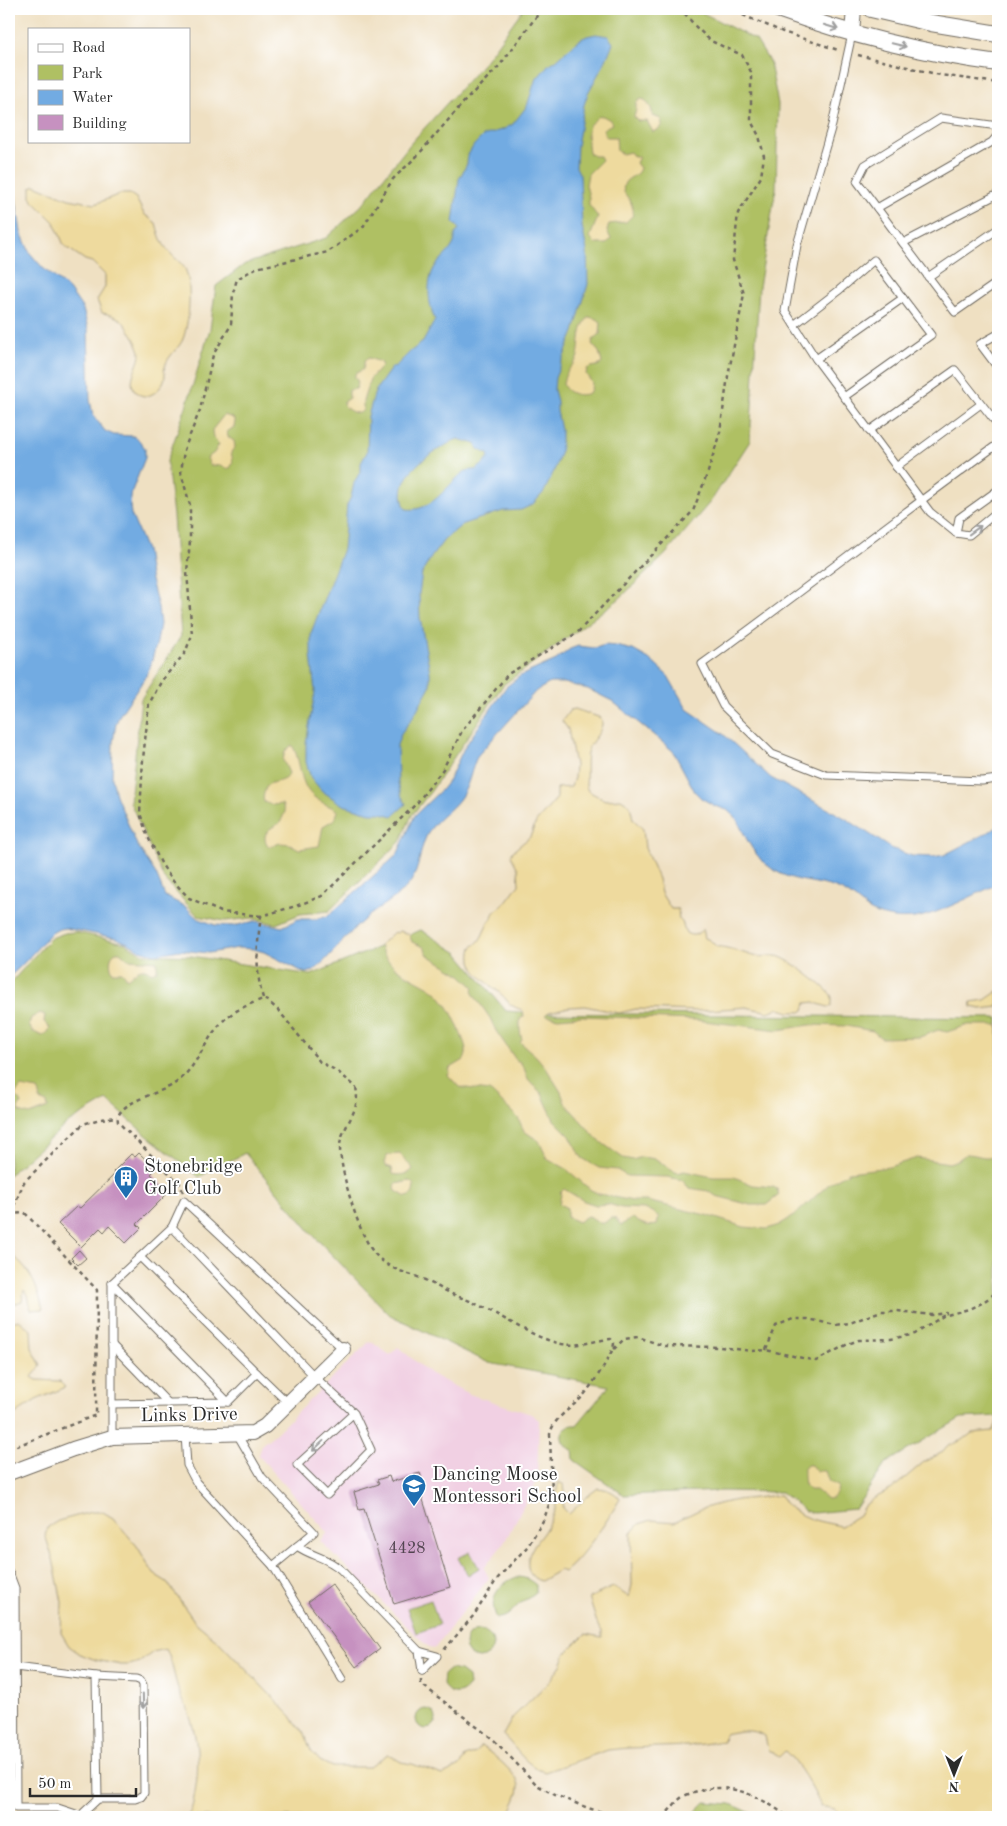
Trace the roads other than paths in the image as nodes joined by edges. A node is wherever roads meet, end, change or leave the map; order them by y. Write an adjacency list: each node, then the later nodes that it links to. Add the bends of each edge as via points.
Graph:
1 (778, 9): 4 (street, one-way to 4)
2 (854, 9): 4 (street)
3 (871, 9): 5 (street)
4 (852, 33): 6 (street, one-way to 6, via 929,52); 16 (lane, via 832,125 797,245 785,311)
5 (998, 34)
6 (998, 63)
7 (998, 126): 10 (lane, via 941,118 866,165 857,181)
8 (998, 135): 10 (lane, via 992,142)
9 (998, 194): 12 (lane)
10 (877, 208): 12 (lane)
11 (998, 229): 13 (lane)
12 (903, 243): 13 (lane)
13 (928, 277): 14 (lane, via 955,312)
14 (998, 282)
15 (902, 298): 16 (lane, via 874,260); 18 (lane); 20 (lane, via 931,335)
16 (794, 325): 18 (lane)
17 (998, 334): 19 (lane, via 980,344)
18 (816, 359): 20 (lane)
19 (998, 368)
20 (844, 397): 23 (lane)
21 (981, 404): 22 (lane); 23 (lane, via 955,370); 25 (lane)
22 (998, 425)
23 (869, 431): 25 (lane)
24 (998, 444): 27 (lane)
25 (896, 467): 27 (lane)
26 (998, 490): 29 (lane, via 959,518)
27 (920, 500): 29 (lane); 30 (lane, via 702,664 723,706 772,754 781,758 826,775)
28 (998, 511): 29 (lane, one-way to 28, via 969,535)
29 (956, 533)
30 (998, 779)
31 (172, 1226): 32 (lane); 35 (lane, via 184,1201); 37 (lane)
32 (140, 1257): 33 (lane); 36 (lane)
33 (112, 1283): 34 (lane); 38 (lane)
34 (112, 1345): 39 (lane); 41 (lane)
35 (343, 1349): 37 (street, Links Drive)
36 (257, 1373): 38 (lane); 40 (lane)
37 (314, 1376): 40 (street, Links Drive); 42 (lane)
38 (228, 1402): 39 (lane)
39 (168, 1403): 41 (lane)
40 (288, 1403): 43 (street, Links Drive, via 259,1430)
41 (112, 1404): 45 (lane)
42 (354, 1412): 42 (lane, one-way to 42, via 297,1465 327,1496 371,1450)
43 (237, 1434): 44 (street, Links Drive); 47 (lane, via 262,1476 314,1532)
44 (185, 1435): 45 (street, Links Drive); 48 (lane, via 187,1465 196,1482)
45 (112, 1437): 46 (street, Links Drive)
46 (9, 1473)
47 (297, 1546): 48 (lane); 50 (lane, via 332,1562)
48 (273, 1566): 53 (lane)
49 (9, 1572): 51 (lane, via 15,1588)
50 (419, 1651): 50 (lane, via 422,1671 437,1656)
51 (15, 1667): 52 (lane); 55 (lane)
52 (96, 1677): 54 (lane); 54 (lane, one-way to 54, via 140,1681 143,1705 144,1793 135,1799)
53 (342, 1679)
54 (98, 1799): 56 (lane)
55 (12, 1808): 56 (lane, via 58,1808)
56 (83, 1816)

